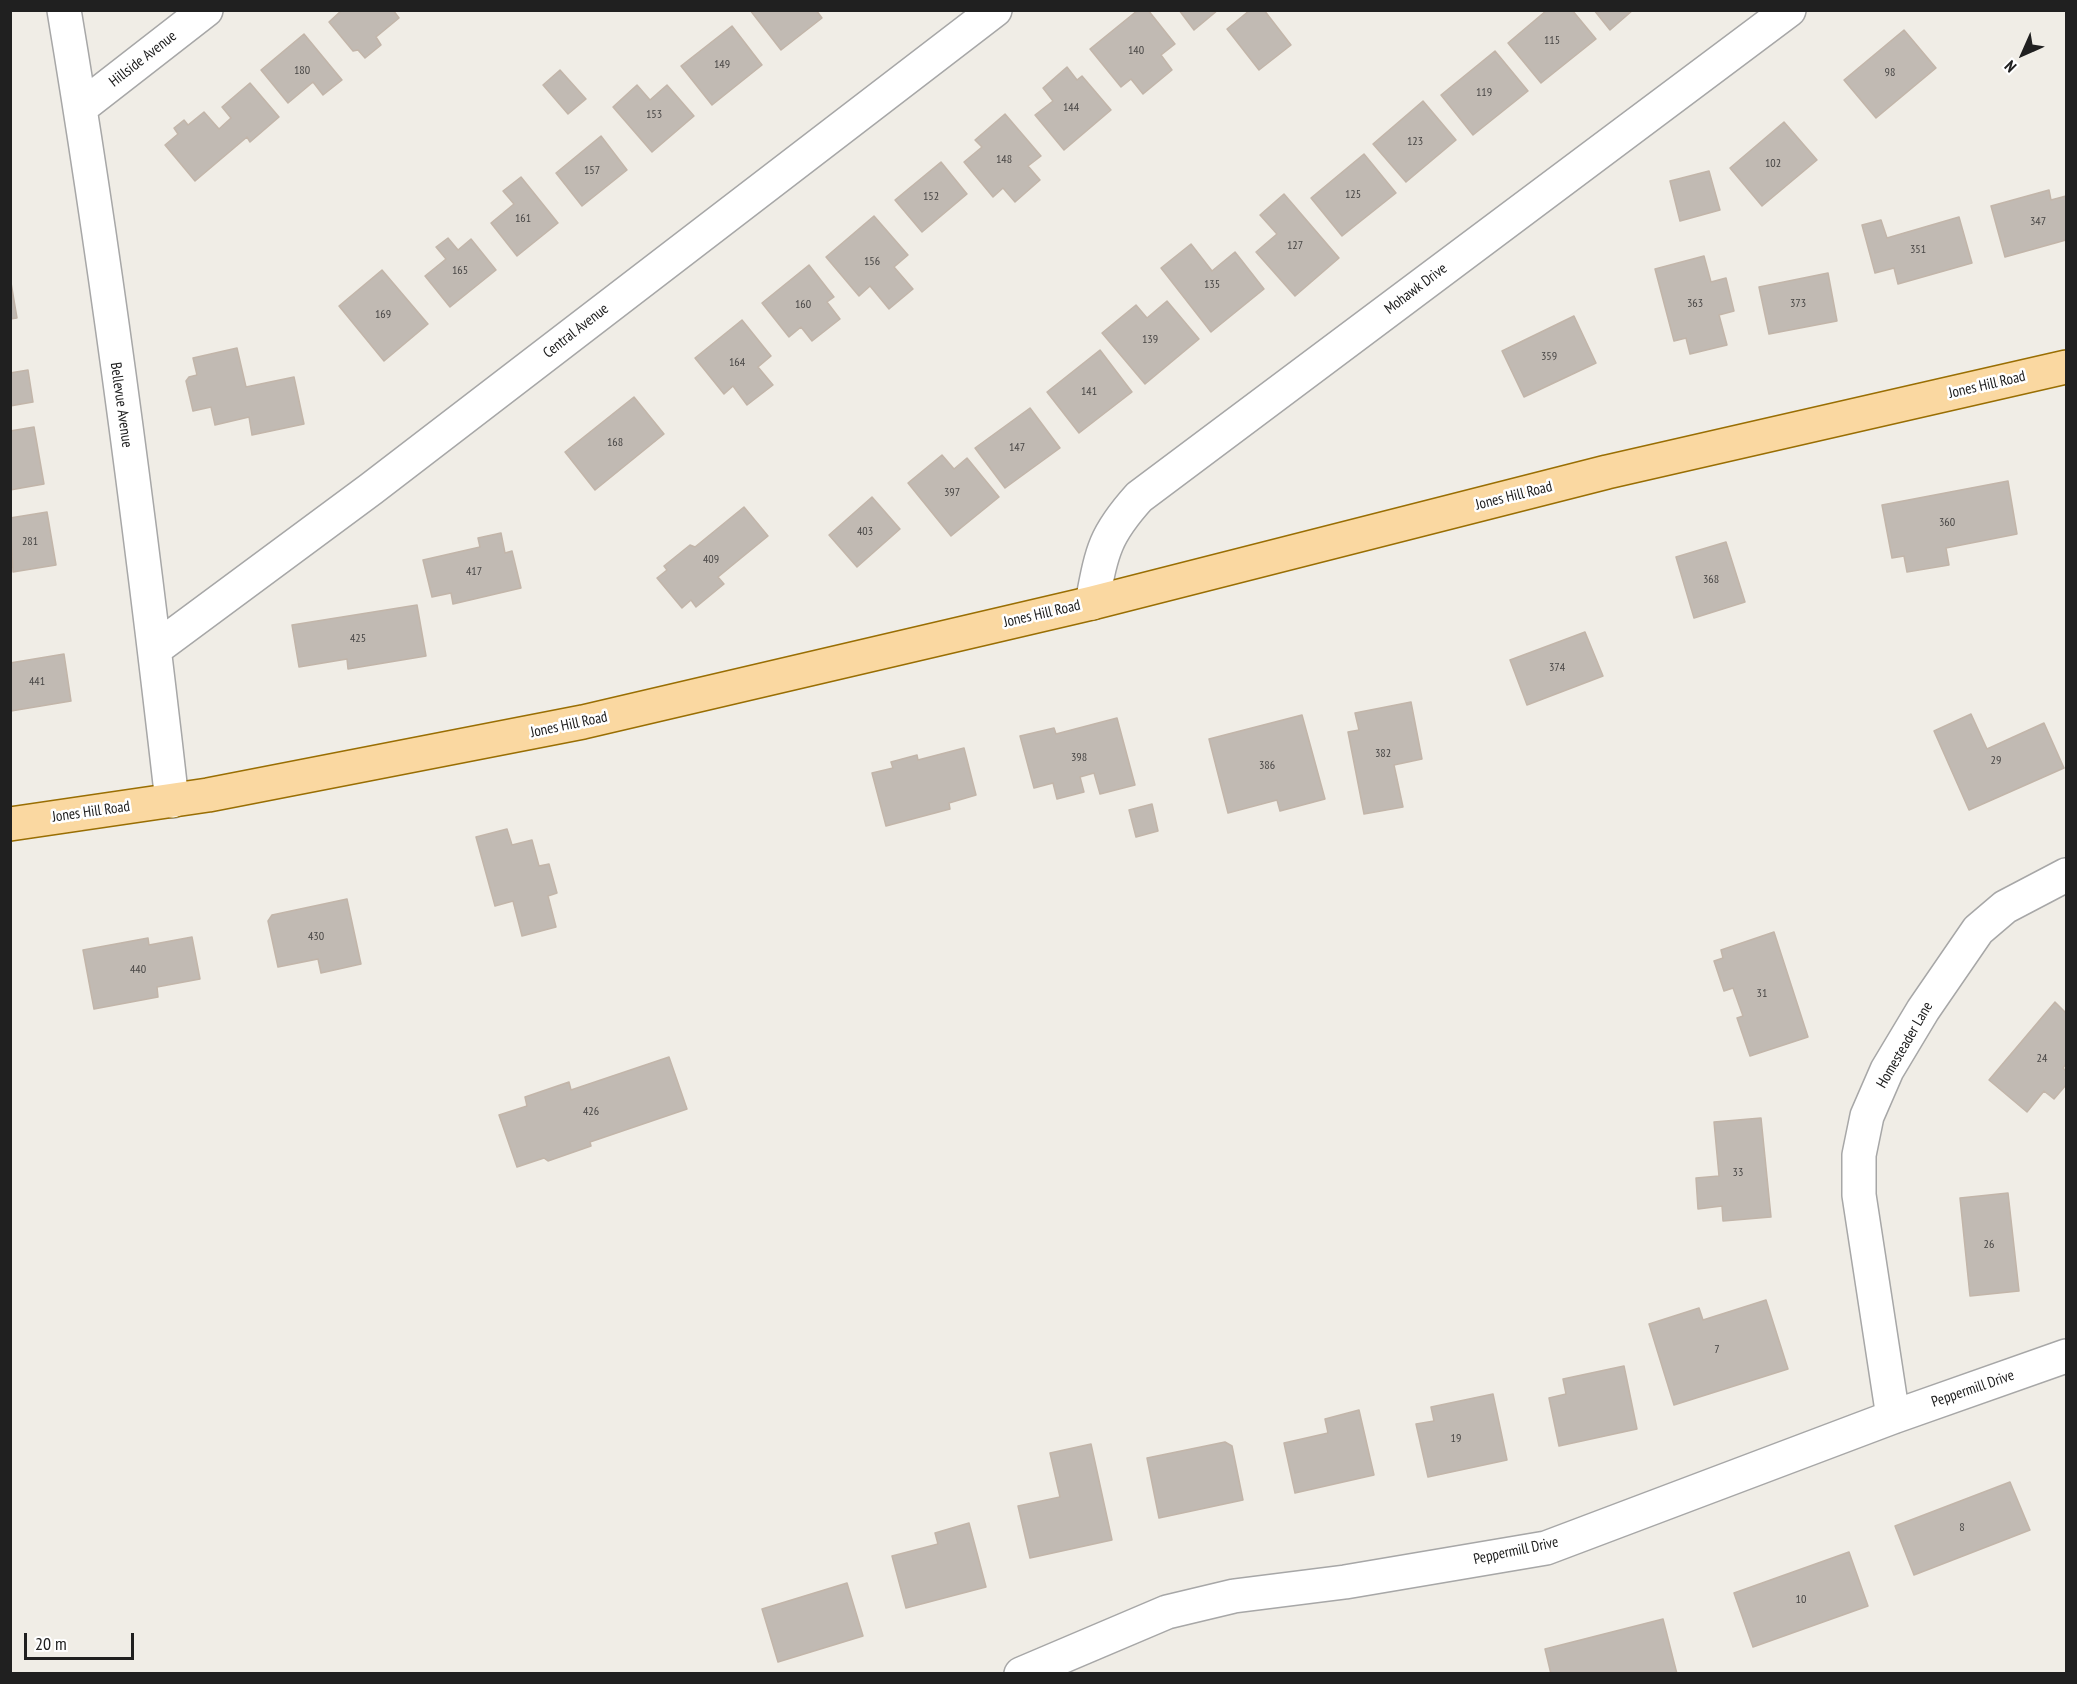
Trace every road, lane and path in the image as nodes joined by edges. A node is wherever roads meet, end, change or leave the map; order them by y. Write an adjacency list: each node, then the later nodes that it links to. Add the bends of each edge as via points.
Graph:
1 (64, 10): 5 (street, Bellevue Avenue)
2 (206, 10): 5 (street, Hillside Avenue)
3 (995, 10): 8 (street, Central Avenue, via 371,489)
4 (1789, 10): 7 (street, Mohawk Drive, via 1139,497 1115,524 1101,554)
5 (80, 108): 8 (street, Bellevue Avenue)
6 (2067, 367): 7 (main road, Jones Hill Road, via 1607,472)
7 (1092, 603): 9 (main road, Jones Hill Road, via 583,722)
8 (155, 649): 9 (street, Bellevue Avenue)
9 (172, 801): 10 (main road, Jones Hill Road)
10 (10, 824)
11 (2067, 875): 13 (street, Homesteader Lane, via 2005,907 1978,930 1887,1070 1867,1116 1859,1155 1859,1195)
12 (2067, 1356): 13 (street, Peppermill Drive)
13 (1893, 1417): 14 (street, Peppermill Drive, via 1546,1548 1345,1582 1234,1596 1167,1612)
14 (1021, 1674)

